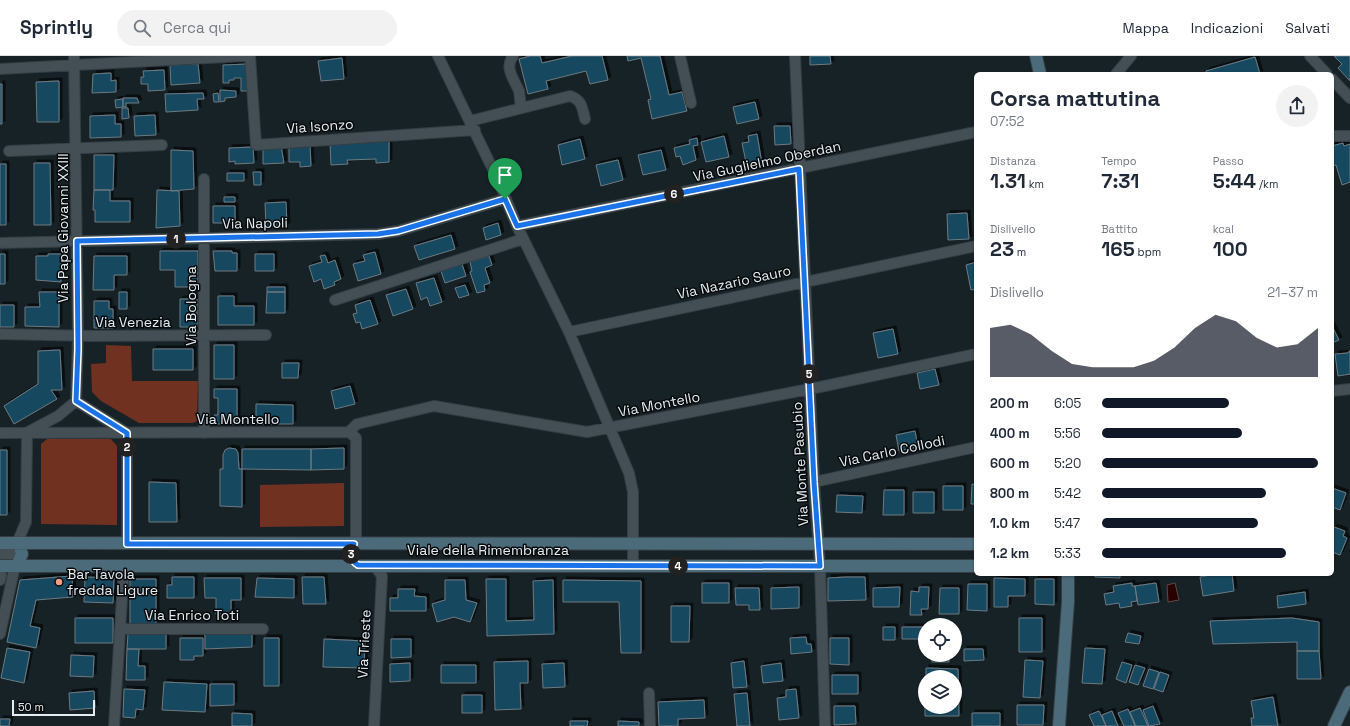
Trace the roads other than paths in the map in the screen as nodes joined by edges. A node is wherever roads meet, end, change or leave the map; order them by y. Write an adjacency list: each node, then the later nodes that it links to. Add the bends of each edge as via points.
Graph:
1 (245, 56): 10 (street)
2 (250, 56): 20 (street, Via Isonzo, via 256,145)
3 (438, 56): 20 (street)
4 (512, 56): 18 (street, via 508,67 520,93)
5 (680, 56): 17 (street)
6 (795, 56): 27 (street, Via Monte Pasubio)
7 (1036, 56): 12 (street)
8 (1131, 56): 13 (street)
9 (1310, 56): 14 (street)
10 (74, 60): 11 (street); 25 (street, Via Papa Giovanni XXIII)
11 (0, 69)
12 (1040, 72)
13 (1118, 72)
14 (1325, 72)
15 (1334, 81): 16 (street)
16 (1350, 98)
17 (691, 103)
18 (521, 107): 19 (street, via 570,96 581,103); 20 (street)
19 (585, 118)
20 (472, 125): 29 (street)
21 (974, 132): 27 (street, Via Guglielmo Oberdan)
22 (1334, 136): 23 (street)
23 (1350, 136)
24 (162, 145): 25 (street)
25 (76, 148): 26 (street); 33 (street, Via Papa Giovanni XXIII)
26 (9, 151)
27 (799, 169): 30 (street, Via Guglielmo Oberdan); 36 (street, Via Monte Pasubio)
28 (204, 179): 31 (street, Via Bologna)
29 (505, 199): 30 (street); 31 (street, Via Napoli, via 398,231 378,234)
30 (517, 226): 32 (street)
31 (205, 238): 33 (street, Via Napoli); 42 (street, Via Bologna)
32 (523, 239): 37 (street); 38 (street)
33 (77, 241): 34 (street, Via Napoli); 40 (street, Via Papa Giovanni XXIII)
34 (0, 242)
35 (974, 246): 36 (street, Via Nazario Sauro)
36 (805, 281): 38 (street, Via Nazario Sauro); 44 (street, Via Monte Pasubio)
37 (335, 300)
38 (569, 332): 48 (street)
39 (0, 334): 40 (street, Via Venezia)
40 (78, 335): 42 (street, Via Venezia); 47 (street, Via Papa Giovanni XXIII)
41 (266, 335): 42 (street, Via Venezia)
42 (205, 336): 53 (street, Via Bologna)
43 (974, 354): 44 (street, Via Montello)
44 (810, 389): 48 (street, Via Montello); 55 (street, Via Monte Pasubio)
45 (1350, 389): 46 (street)
46 (1334, 391)
47 (76, 401): 51 (street, via 58,416); 52 (street)
48 (612, 428): 49 (street, Via Montello, via 586,432 434,406 357,424); 59 (street, via 632,482)
49 (349, 432): 53 (street, Via Montello); 57 (street, via 356,438)
50 (0, 433): 51 (street, Via Montello)
51 (27, 433): 52 (street, Via Montello); 62 (street, via 26,522)
52 (127, 433): 53 (street, Via Montello); 56 (street)
53 (204, 433)
54 (974, 447): 55 (street, Via Carlo Collodi)
55 (814, 482): 60 (street, Via Monte Pasubio)
56 (127, 544): 57 (street, Viale della Rimembranza); 62 (street, Viale della Rimembranza)
57 (355, 544): 58 (street, Viale della Rimembranza); 63 (street, via 351,551 352,558)
58 (383, 544): 59 (street, Viale della Rimembranza); 64 (street, via 386,554)
59 (633, 544): 60 (street, Viale della Rimembranza); 66 (street)
60 (819, 544): 61 (street, Viale della Rimembranza); 67 (street, Via Monte Pasubio)
61 (974, 544)
62 (8, 558): 65 (street, Viale della Rimembranza); 72 (street)
63 (358, 565): 64 (street, Viale della Rimembranza); 65 (street, Viale della Rimembranza)
64 (377, 565): 66 (street, Viale della Rimembranza); 76 (street, Via Trieste, via 382,576)
65 (124, 566): 70 (street)
66 (633, 566): 67 (street, Viale della Rimembranza)
67 (820, 566): 68 (street, Viale della Rimembranza); 78 (street, Via Monte Pasubio)
68 (974, 566)
69 (1068, 576): 79 (street)
70 (121, 629): 71 (street, Via Enrico Toti); 75 (street)
71 (263, 629)
72 (0, 634)
73 (649, 693): 77 (street)
74 (1350, 694): 80 (street)
75 (114, 726)
76 (374, 726)
77 (650, 726)
78 (825, 726)
79 (1059, 726)
80 (1334, 726)

